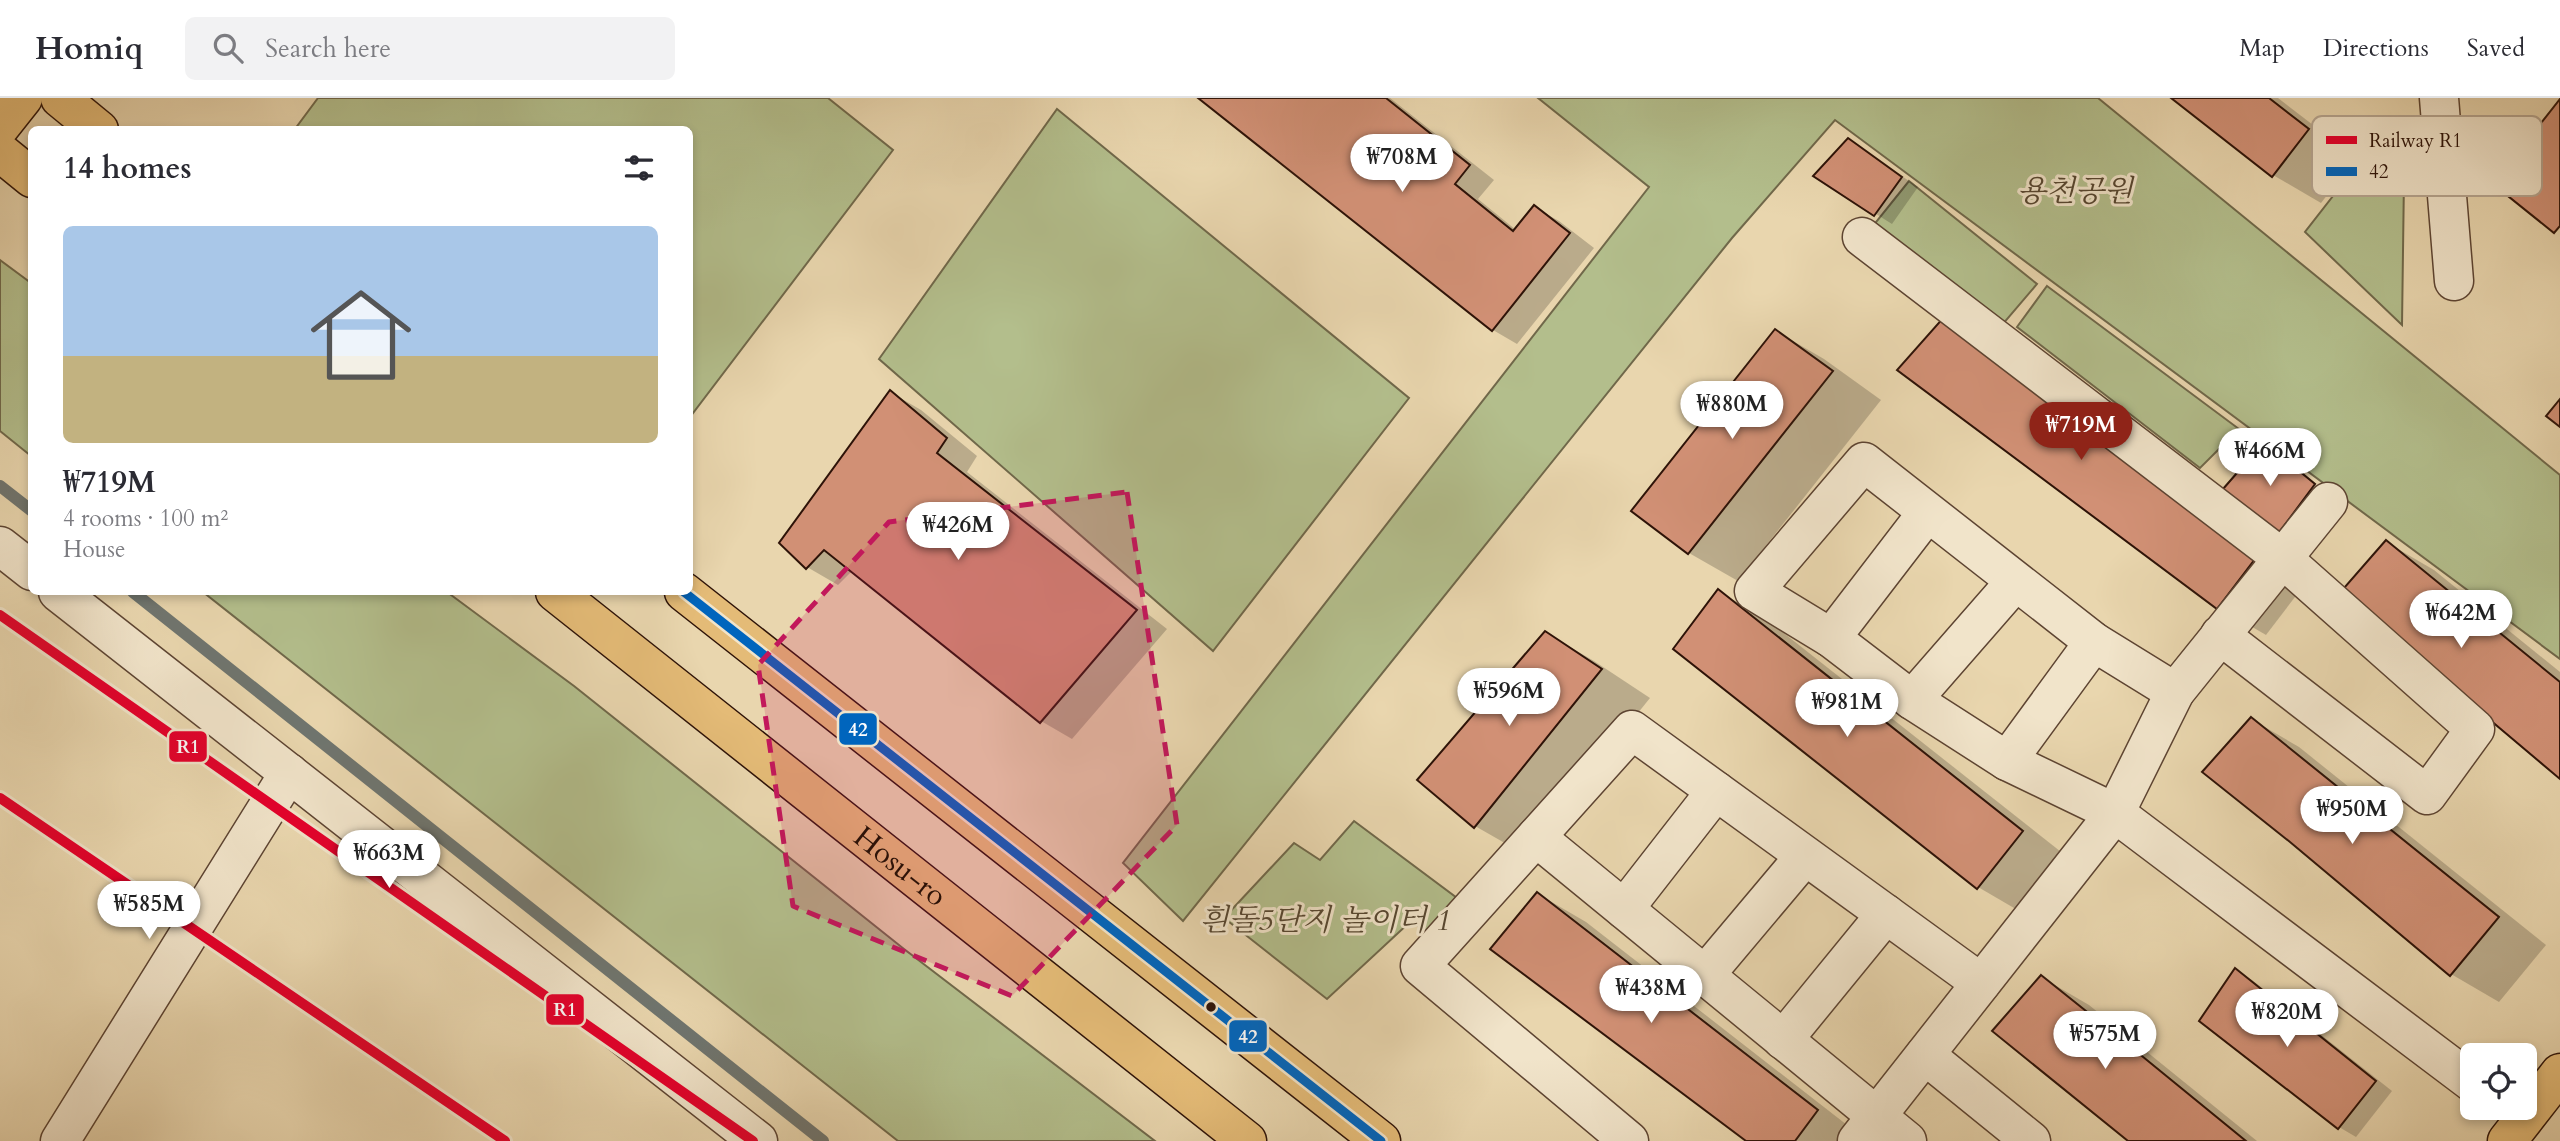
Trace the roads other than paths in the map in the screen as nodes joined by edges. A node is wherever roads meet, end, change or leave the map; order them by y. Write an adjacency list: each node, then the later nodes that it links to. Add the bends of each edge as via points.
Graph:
1 (23, 98): 6 (main road)
2 (60, 98): 5 (main road)
3 (2439, 98): 4 (street)
4 (2440, 116)
5 (94, 126)
6 (0, 127)
7 (0, 152): 8 (main road)
8 (28, 175)
9 (2447, 196): 11 (street)
10 (1862, 237): 15 (street)
11 (2454, 281)
12 (2328, 502): 15 (street)
13 (1927, 513): 17 (street); 22 (street); 22 (street, via 1864,462 1754,591)
14 (0, 546): 16 (street)
15 (2282, 558): 21 (street); 21 (street, via 2475,729 2427,795)
16 (28, 568)
17 (2015, 582): 23 (street); 25 (street)
18 (62, 595): 27 (street)
19 (559, 595): 44 (main road, Hosu-ro)
20 (688, 595): 45 (main road)
21 (2220, 635): 24 (street)
22 (1831, 638): 25 (street)
23 (2094, 642): 24 (street); 26 (street)
24 (2175, 692): 29 (street)
25 (1912, 700): 26 (street)
26 (2007, 761): 29 (street)
27 (289, 773): 42 (street); 43 (street)
28 (1716, 791): 30 (street, via 1632,730); 31 (street); 32 (street)
29 (2115, 813): 35 (street); 38 (street)
30 (1536, 837): 32 (street); 46 (street, via 1420,966)
31 (1805, 856): 33 (street); 34 (street)
32 (1624, 909): 34 (street)
33 (1886, 915): 35 (street); 36 (street)
34 (1704, 976): 36 (street)
35 (1981, 984): 37 (street)
36 (1783, 1040): 41 (street)
37 (1925, 1055): 41 (street); 48 (street)
38 (2460, 1073)
39 (2560, 1073): 40 (main road)
40 (2514, 1122)
41 (1867, 1129): 47 (street)
42 (60, 1141)
43 (758, 1141)
44 (1247, 1141)
45 (1381, 1141)
46 (1629, 1141)
47 (1908, 1141)
48 (2031, 1141)

